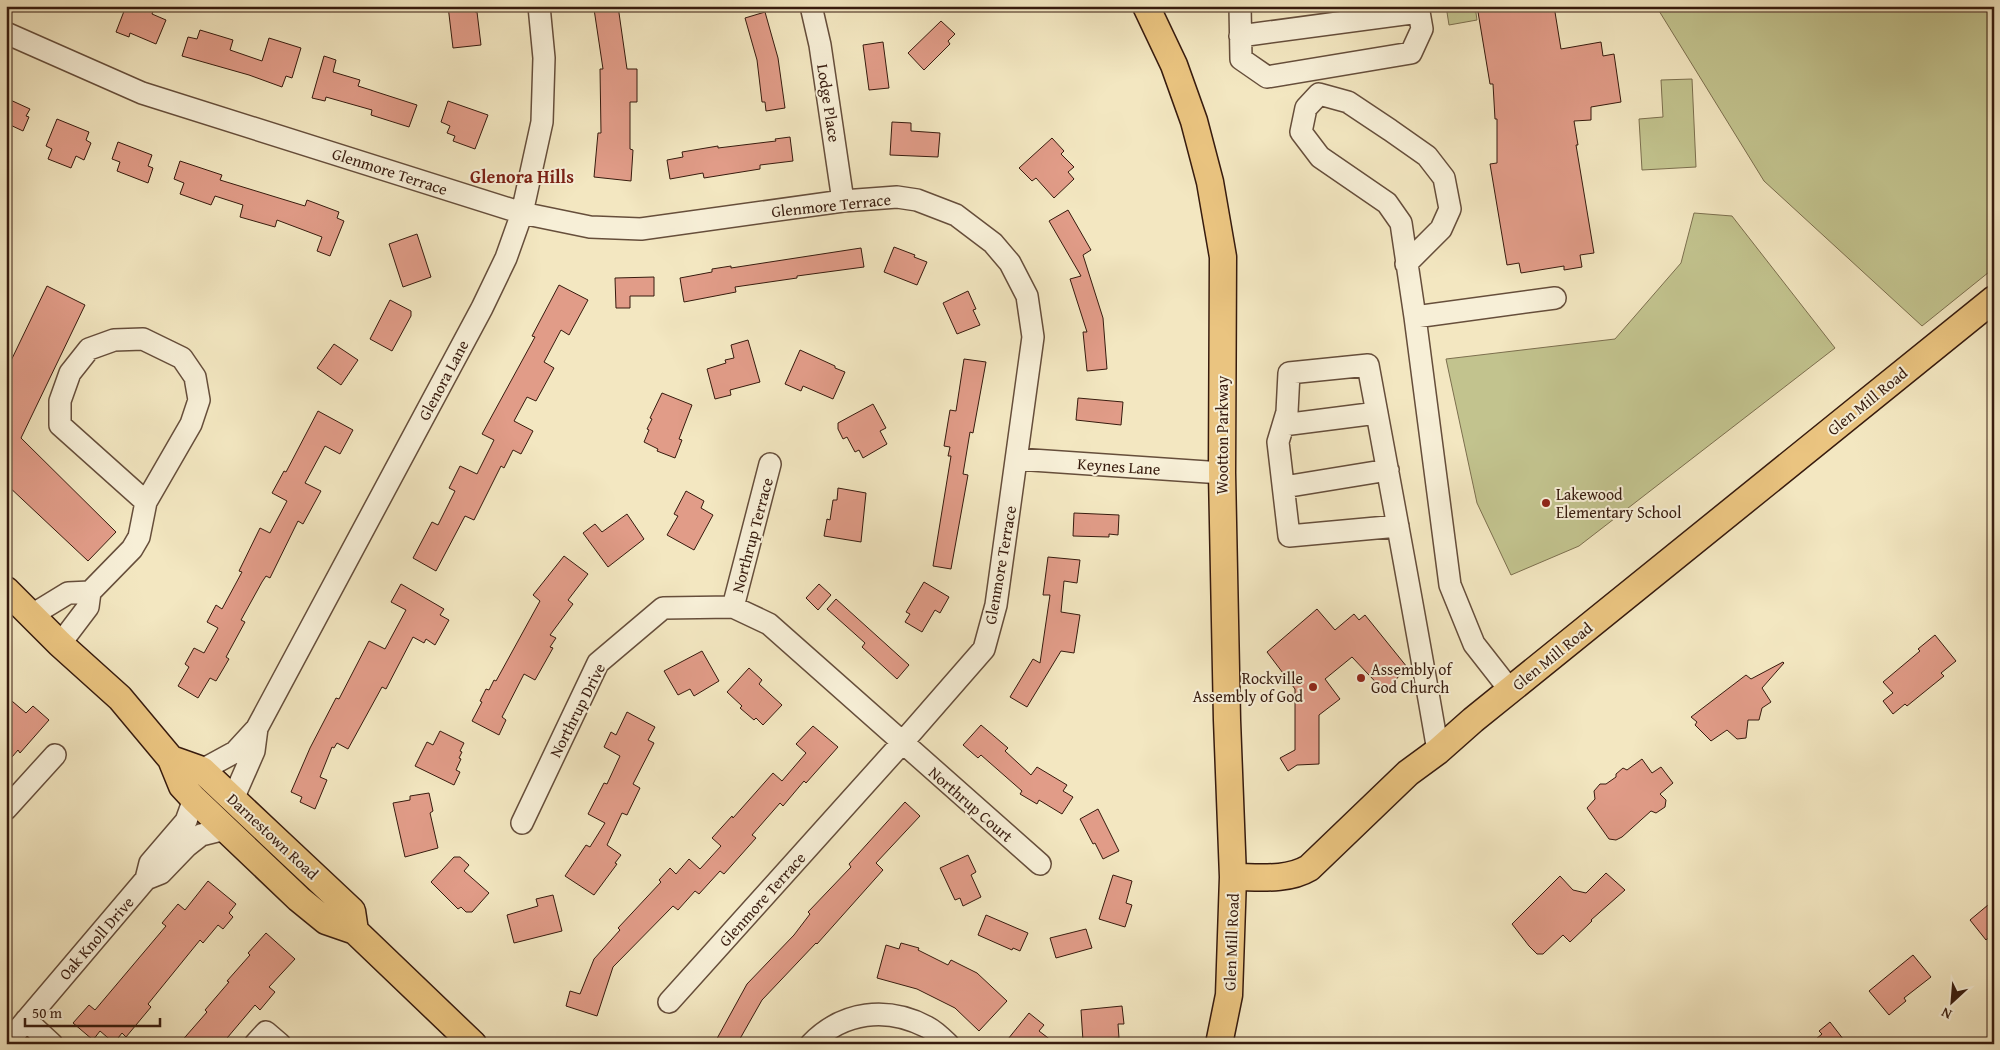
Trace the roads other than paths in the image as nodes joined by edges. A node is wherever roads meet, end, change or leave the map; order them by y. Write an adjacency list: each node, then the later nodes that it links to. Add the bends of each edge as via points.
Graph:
1 (539, 6): 9 (street, Glenora Lane, via 544,58 542,122)
2 (811, 6): 8 (street, Lodge Place)
3 (1146, 6): 19 (main road, Wootton Parkway, via 1174,65 1194,121 1210,182 1223,257)
4 (1240, 6): 7 (street)
5 (1418, 9): 7 (street); 7 (street, via 1422,29 1411,53 1267,78 1240,59)
6 (6, 33): 9 (street, Glenmore Terrace, via 142,93)
7 (1240, 36)
8 (844, 201): 9 (street, Glenmore Terrace, via 641,229 590,227); 16 (street, Glenmore Terrace, via 897,197 917,200 956,215 993,243 1010,263 1027,296 1033,336)
9 (522, 213): 29 (street, Glenora Lane, via 506,258 482,308)
10 (1406, 264): 10 (street, via 1442,229 1450,209 1444,178 1427,156 1390,130 1348,102 1319,94 1306,108 1302,132 1320,157 1387,204 1400,223); 13 (street)
11 (1555, 298): 13 (street)
12 (1994, 299): 28 (main road, Glen Mill Road)
13 (1415, 317): 28 (street, via 1450,585 1474,644)
14 (1377, 413): 15 (street); 15 (street, via 1368,365 1289,373); 18 (street)
15 (1283, 425): 20 (street, via 1278,442)
16 (1017, 459): 19 (street, Keynes Lane); 30 (street, Glenmore Terrace, via 996,605 984,649)
17 (770, 464): 25 (street, Northrup Terrace)
18 (1388, 470): 20 (street); 22 (street)
19 (1222, 473): 42 (main road, Wootton Parkway)
20 (1284, 487): 22 (street, via 1289,536)
21 (146, 502): 21 (street, via 192,424 199,400 195,377 182,358 143,339 114,340 89,349 70,373 60,401 60,425); 24 (street, via 139,537 132,549)
22 (1398, 526): 31 (street)
23 (6, 590): 26 (main road, Darnestown Road)
24 (90, 592): 26 (street, via 68,593); 27 (street, via 88,607)
25 (733, 606): 30 (street, Northrup Drive, via 769,624); 38 (street, Northrup Drive, via 663,608 598,663)
26 (32, 615): 27 (main road, Darnestown Road)
27 (60, 644): 33 (main road, Darnestown Road, via 120,698)
28 (1510, 690): 31 (main road, Glen Mill Road)
29 (257, 728): 34 (street, Glenora Lane, via 235,752); 36 (street, Glenora Lane, via 254,751)
30 (902, 744): 40 (street, Northrup Court); 45 (street, Glenmore Terrace)
31 (1438, 751): 42 (main road, Glen Mill Road, via 1408,773 1309,868 1286,876)
32 (55, 755): 37 (street)
33 (171, 759): 34 (main road, Darnestown Road); 35 (main road, Darnestown Road, via 182,786)
34 (202, 770): 36 (main road, Darnestown Road)
35 (194, 799): 39 (main road, Darnestown Road); 43 (street, Oak Knoll Drive, via 186,821 150,863)
36 (233, 799): 41 (main road, via 262,846); 44 (main road, Darnestown Road, via 352,911)
37 (6, 809)
38 (522, 823)
39 (225, 829): 41 (main road, Darnestown Road); 43 (street, Oak Knoll Drive, via 201,835 161,873)
40 (1040, 864)
41 (274, 875): 44 (main road, Darnestown Road, via 326,920)
42 (1233, 877): 54 (main road, Glen Mill Road, via 1229,995)
43 (146, 879): 46 (street, Oak Knoll Drive)
44 (355, 931): 51 (main road, Darnestown Road)
45 (669, 1002)
46 (26, 1020): 47 (street, Oak Knoll Drive); 48 (street)
47 (6, 1044)
48 (52, 1044)
49 (256, 1044): 50 (street, via 266,1032)
50 (280, 1044)
51 (473, 1044)
52 (811, 1044): 53 (street, via 832,1025 859,1016 897,1015 928,1028)
53 (948, 1044)
54 (1219, 1044)

